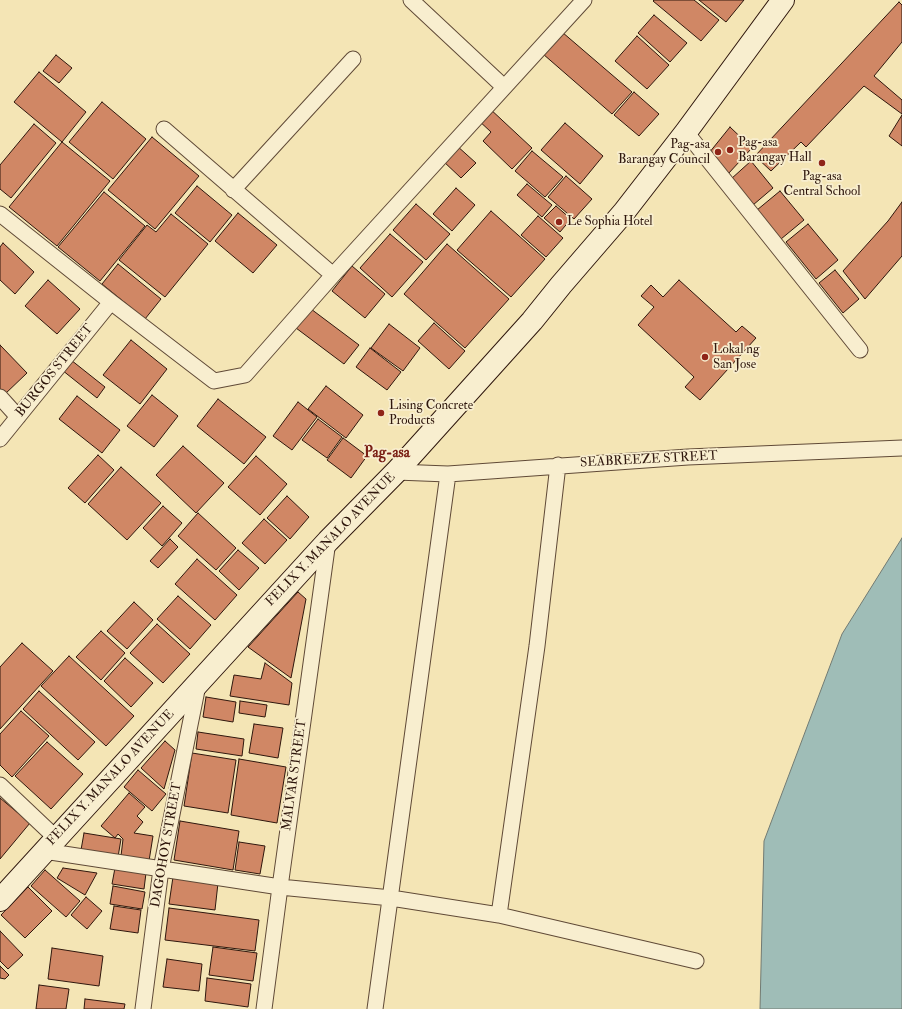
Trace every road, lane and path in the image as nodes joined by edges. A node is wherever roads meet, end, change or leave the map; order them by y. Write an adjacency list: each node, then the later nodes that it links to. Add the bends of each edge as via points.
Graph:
1 (411, 0): 5 (street)
2 (584, 0): 5 (street)
3 (783, 0): 7 (main road, FELIX Y. MANALO AVENUE)
4 (353, 59): 8 (street)
5 (504, 87): 10 (street)
6 (164, 129): 8 (street)
7 (686, 132): 12 (street); 18 (main road, FELIX Y. MANALO AVENUE, via 624,212 532,321)
8 (233, 190): 10 (street)
9 (0, 214): 11 (street)
10 (333, 275): 11 (street, via 245,375 214,381)
11 (111, 302): 14 (street, BURGOS STREET)
12 (860, 350)
13 (0, 397): 14 (street)
14 (18, 417): 15 (street, BURGOS STREET)
15 (0, 439)
16 (902, 448): 17 (street, SEABREEZE STREET)
17 (558, 465): 19 (street, SEABREEZE STREET); 28 (street, via 537,646)
18 (396, 472): 19 (street, SEABREEZE STREET); 20 (main road, FELIX Y. MANALO AVENUE)
19 (448, 474): 26 (street)
20 (328, 541): 21 (main road, FELIX Y. MANALO AVENUE); 25 (street, MALVAR STREET)
21 (198, 682): 23 (main road, FELIX Y. MANALO AVENUE); 24 (street, DAGOHOY STREET)
22 (0, 785): 23 (street)
23 (50, 845): 24 (street); 27 (main road, FELIX Y. MANALO AVENUE)
24 (161, 869): 25 (street); 30 (street, DAGOHOY STREET)
25 (280, 887): 26 (street); 31 (street, MALVAR STREET)
26 (391, 898): 28 (street); 32 (street)
27 (0, 900)
28 (499, 915): 29 (street)
29 (696, 961)
30 (143, 1009)
31 (264, 1009)
32 (375, 1009)

